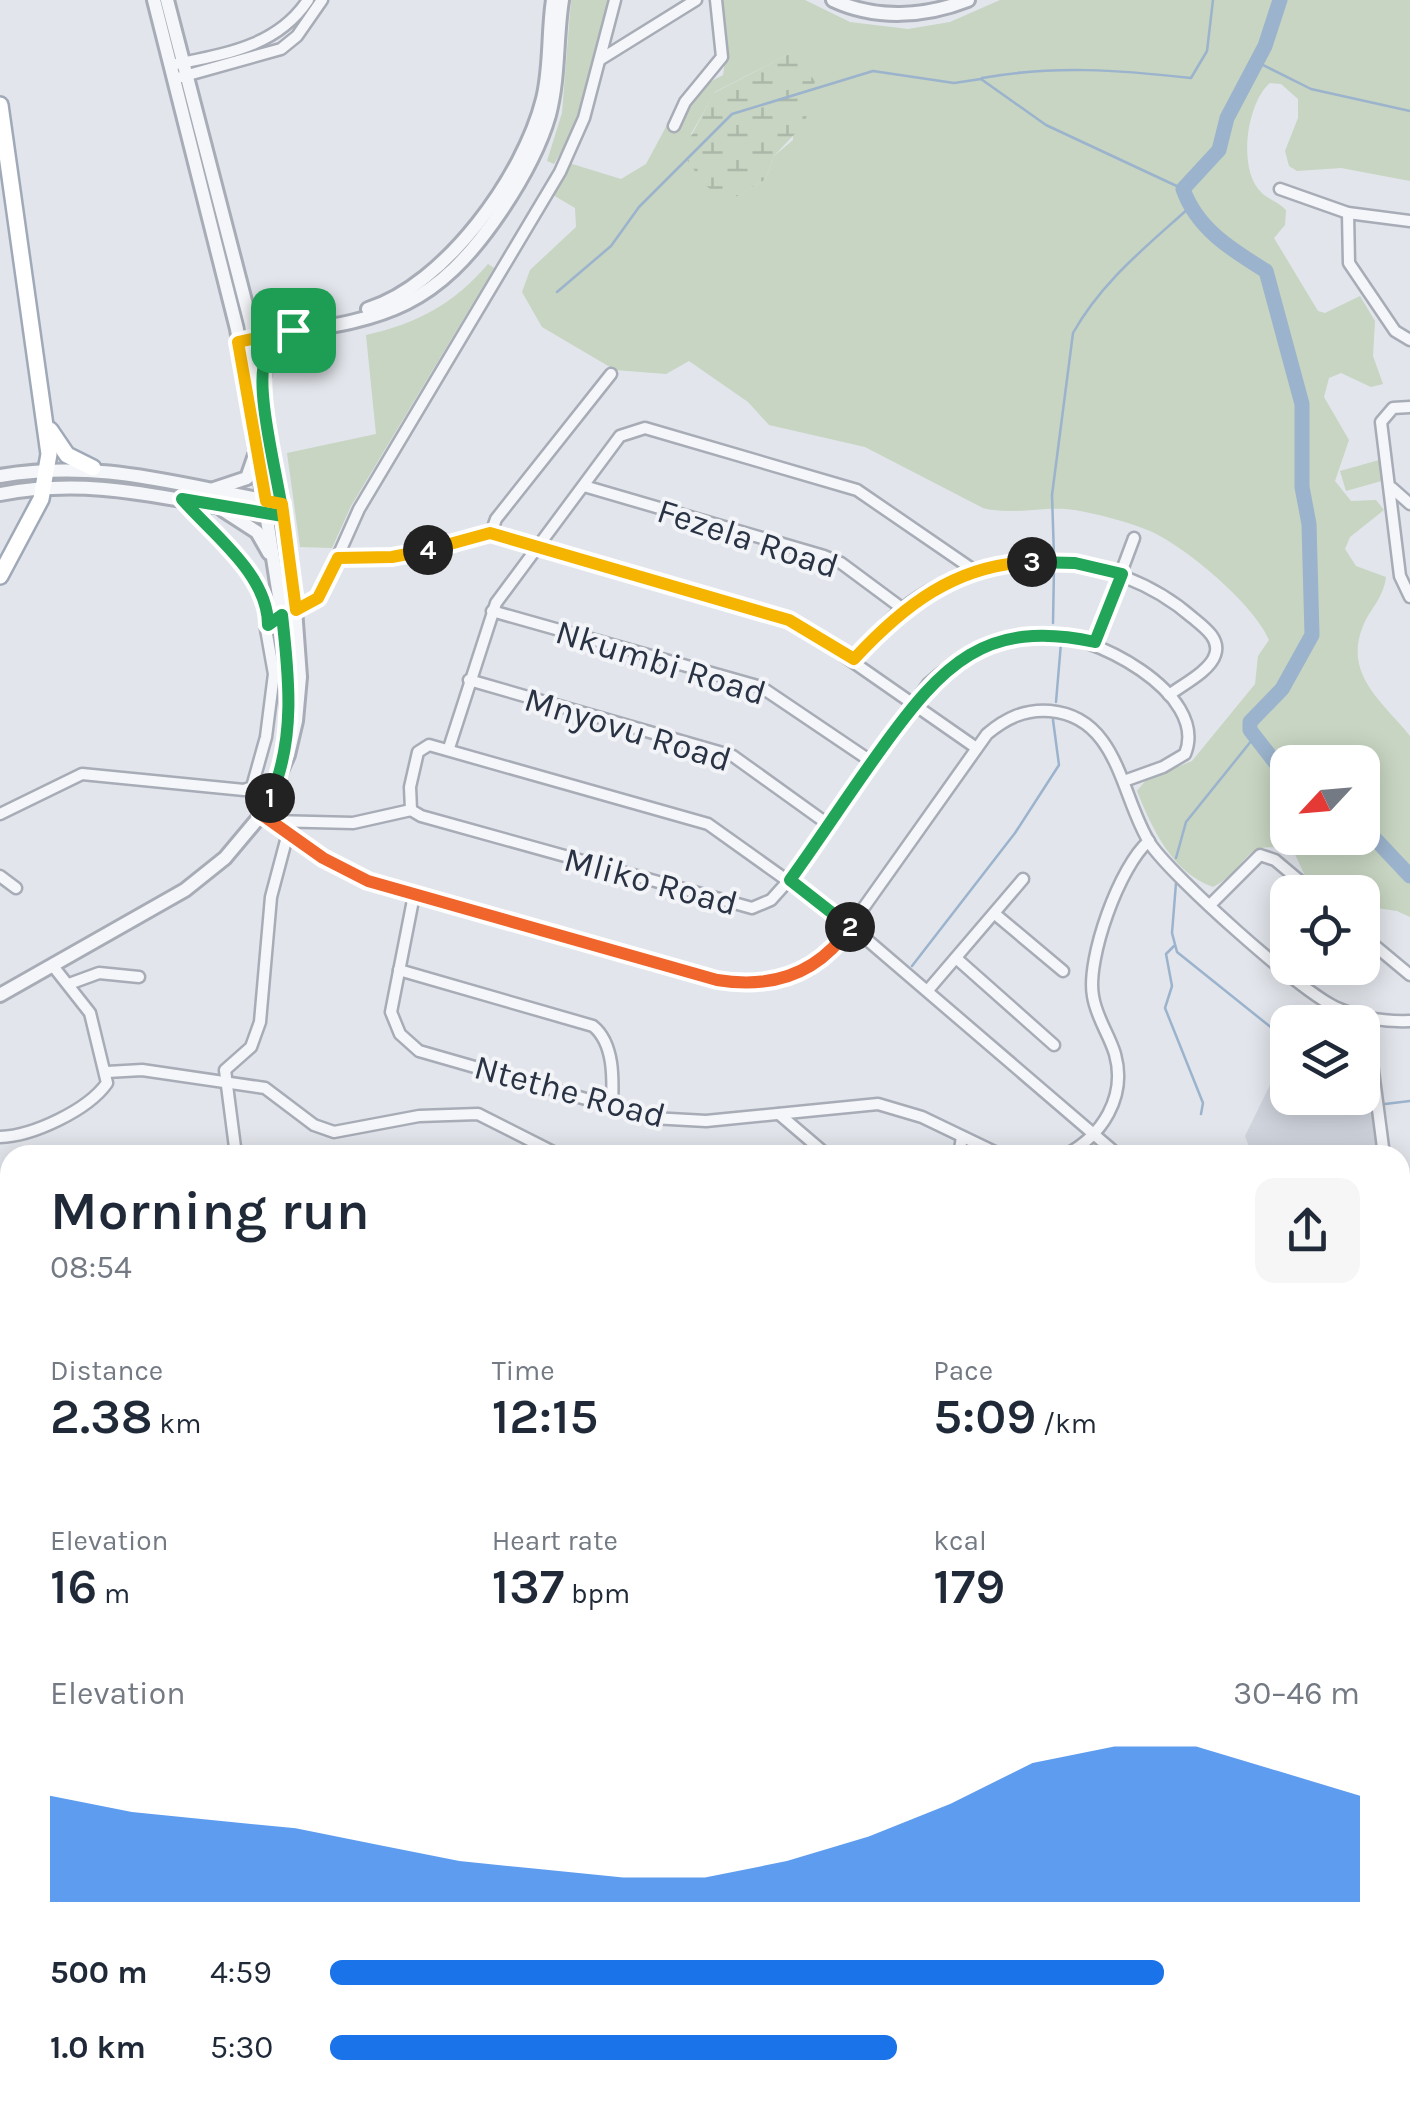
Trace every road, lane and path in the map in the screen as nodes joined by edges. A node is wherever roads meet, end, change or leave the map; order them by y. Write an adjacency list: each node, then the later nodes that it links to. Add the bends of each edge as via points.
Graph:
1 (154, 0): 13 (street)
2 (167, 0): 13 (street)
3 (308, 0): 13 (street, via 268,40)
4 (322, 0): 13 (street, via 281,49)
5 (553, 0): 19 (street, via 539,111 464,243 391,300)
6 (562, 0): 19 (street, via 543,133 484,236 453,273 406,305)
7 (616, 0): 12 (street)
8 (696, 0): 12 (street)
9 (716, 0): 15 (street, via 722,57)
10 (833, 0): 11 (street, via 894,15)
11 (968, 0)
12 (601, 59): 43 (street, via 574,144 359,509)
13 (180, 70): 22 (street)
14 (0, 105): 26 (main road)
15 (674, 126)
16 (1280, 189): 17 (street)
17 (1348, 213): 18 (street); 21 (street, via 1349,264 1394,331)
18 (1410, 222)
19 (312, 326): 20 (street)
20 (293, 330): 22 (street); 25 (street, via 265,361)
21 (1410, 340)
22 (245, 341): 25 (street); 27 (street)
23 (610, 374): 40 (street)
24 (1410, 407): 33 (street, via 1398,406 1381,422)
25 (265, 412): 39 (street)
26 (46, 422): 28 (main road); 29 (main road, via 61,449)
27 (257, 440): 35 (street, via 247,478); 38 (street)
28 (48, 467): 29 (street); 30 (street); 31 (main road)
29 (93, 468): 35 (street)
30 (0, 476)
31 (46, 485): 34 (street); 36 (street, via 115,487); 47 (main road)
32 (584, 486): 42 (street); 44 (street, via 620,436 644,428 857,490); 49 (street, Fezela Road, via 824,556)
33 (1391, 487): 37 (street); 48 (street, via 1402,582)
34 (0, 494)
35 (204, 497): 36 (street); 38 (street); 45 (street, via 261,536)
36 (182, 499): 52 (street, via 248,573 266,605)
37 (1410, 504)
38 (267, 507): 39 (street); 45 (street)
39 (282, 510): 51 (street)
40 (490, 533): 42 (street); 43 (street, via 395,556)
41 (1134, 538): 46 (street)
42 (537, 548): 50 (street); 54 (street, via 789,620)
43 (338, 558): 51 (street, via 318,598)
44 (975, 571): 46 (street, via 1056,562); 49 (street)
45 (276, 574): 51 (street)
46 (1122, 574): 53 (street); 56 (street, via 1166,597 1214,642 1212,661)
47 (0, 576)
48 (1410, 597)
49 (902, 609): 54 (street)
50 (492, 611): 55 (street); 60 (street, Nkumbi Road, via 761,688)
51 (289, 612): 52 (street); 64 (street, via 290,692 281,770)
52 (268, 625): 63 (street, via 264,636 274,674 266,737 250,788 82,774)
53 (1095, 642): 56 (street, Mliko Road); 57 (street, Mliko Road, via 1044,634 1006,638 952,664)
54 (854, 659): 57 (street)
55 (469, 680): 58 (street); 65 (street, Mnyovu Road, via 734,756)
56 (1168, 695): 61 (street, Mliko Road, via 1188,749 1173,763)
57 (914, 702): 59 (street); 60 (street, Mliko Road)
58 (448, 748): 62 (street, via 422,747); 71 (street, via 698,820)
59 (976, 748): 61 (street, via 1008,718 1053,711 1094,731); 76 (street)
60 (872, 762): 65 (street, Mliko Road)
61 (1124, 781): 67 (street)
62 (411, 810): 64 (street, via 353,823); 71 (street, Mliko Road, via 742,908 762,905)
63 (0, 814)
64 (266, 818): 66 (street); 79 (street, via 204,877)
65 (829, 825): 71 (street, Mliko Road)
66 (288, 833): 73 (street, via 354,875); 92 (street, via 271,898 260,1022 251,1047 226,1066)
67 (1149, 841): 74 (street); 96 (street, via 1130,862 1094,954 1092,996 1118,1067 1114,1102)
68 (1293, 875): 74 (street, via 1260,855)
69 (0, 876): 72 (street)
70 (1023, 879): 75 (street)
71 (790, 880): 76 (street)
72 (16, 888)
73 (414, 895): 76 (street, via 744,984 804,971); 80 (street, Ntethe Road)
74 (1210, 904): 87 (street)
75 (995, 914): 78 (street); 81 (street)
76 (850, 926): 85 (street)
77 (1380, 950): 82 (street)
78 (956, 958): 85 (street); 90 (street)
79 (53, 966): 84 (street); 86 (street)
80 (399, 970): 93 (street, via 592,1026 610,1058); 93 (street, Ntethe Road, via 390,1012 413,1047)
81 (1063, 971)
82 (1410, 975)
83 (139, 977): 84 (street, via 99,973)
84 (69, 984): 91 (street, via 90,1013)
85 (928, 990): 96 (street)
86 (0, 995)
87 (1332, 1005)
88 (1380, 1019): 89 (street)
89 (1410, 1020)
90 (1054, 1045)
91 (107, 1072): 92 (street, via 142,1070); 97 (street, via 106,1086 86,1101 31,1132)
92 (226, 1084): 99 (street); 100 (street, via 266,1088 334,1132 449,1112 478,1114)
93 (612, 1107): 94 (street, Ntethe Road, via 676,1120)
94 (779, 1114): 98 (street, Ntethe Road, via 878,1104); 101 (street)
95 (1379, 1115): 106 (street)
96 (1095, 1136): 104 (street); 105 (street)
97 (0, 1137)
98 (962, 1137): 102 (street); 103 (street, Ntethe Road)
99 (235, 1145)
100 (538, 1145)
101 (815, 1145)
102 (961, 1145)
103 (979, 1145)
104 (1081, 1145)
105 (1106, 1145)
106 (1383, 1145)

